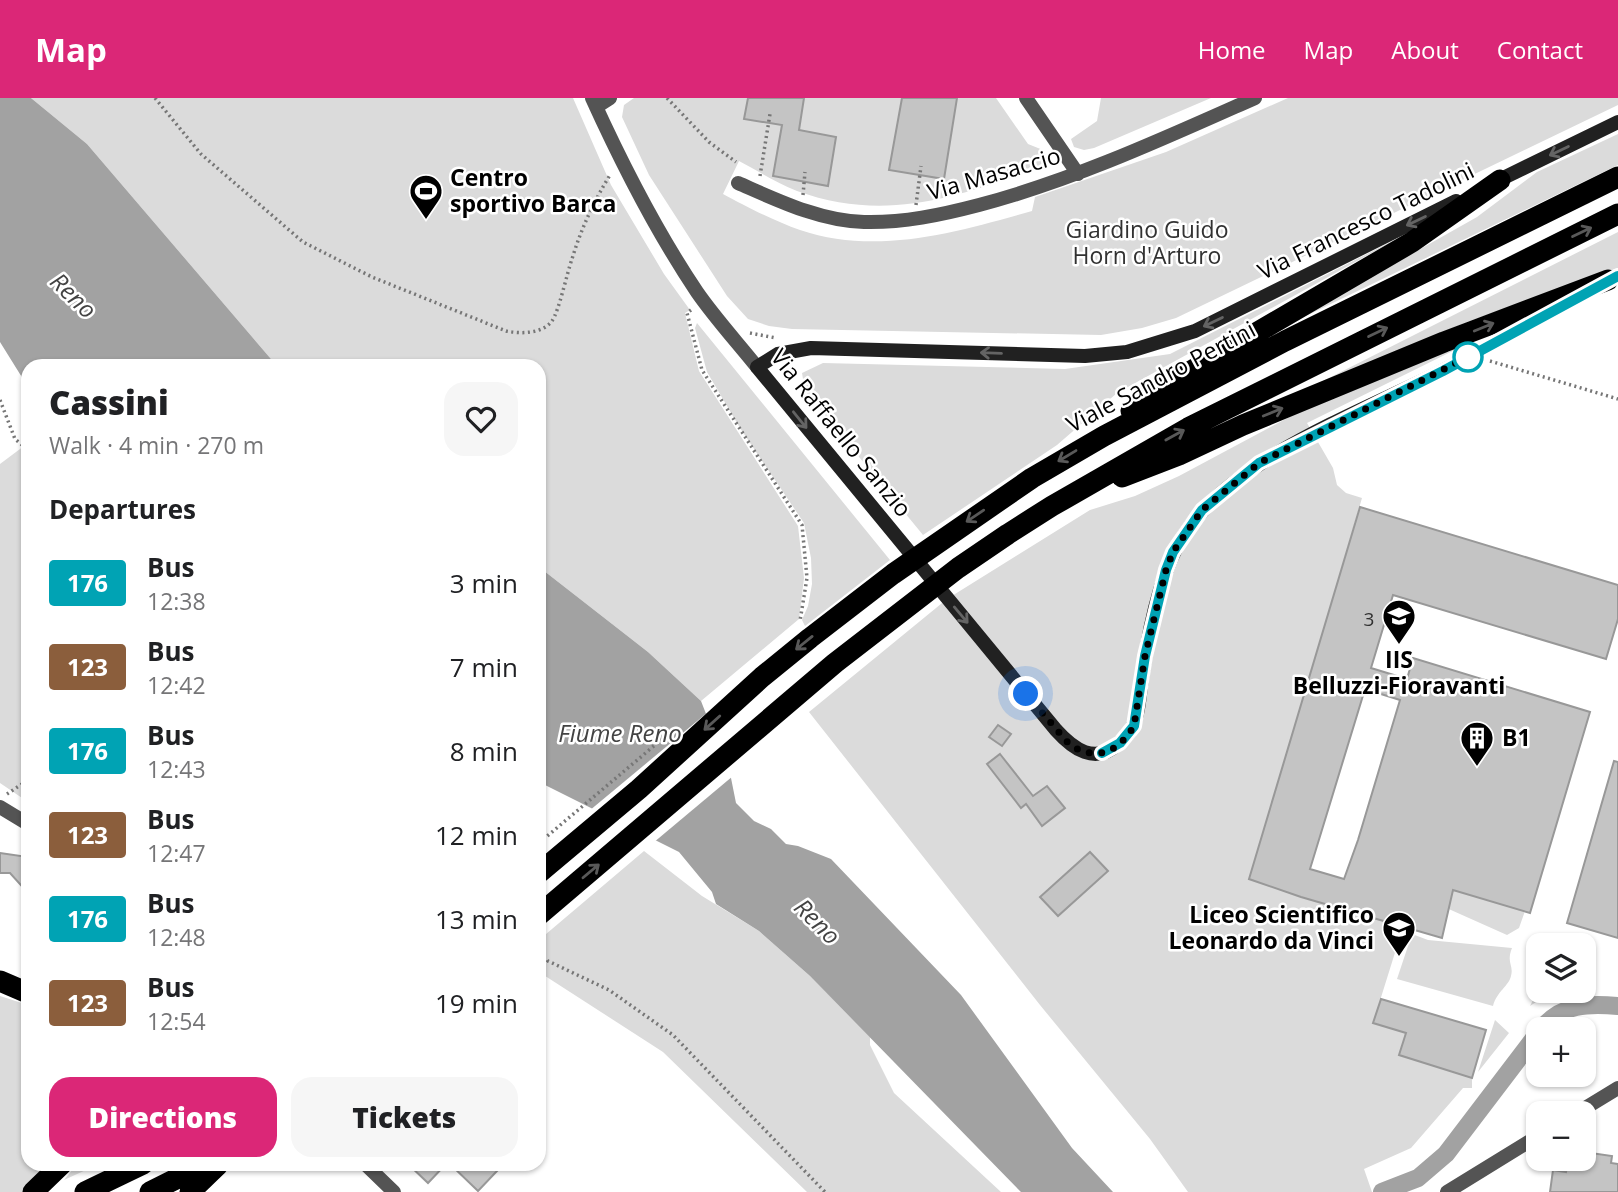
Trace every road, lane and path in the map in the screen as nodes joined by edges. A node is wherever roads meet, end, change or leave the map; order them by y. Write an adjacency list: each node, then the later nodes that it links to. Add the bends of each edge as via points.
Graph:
1 (155, 98): 13 (path, via 201,154 303,242 372,277 517,333 543,328 552,320 575,248)
2 (610, 98): 6 (street)
3 (667, 98): 9 (path, via 709,142)
4 (1027, 98): 12 (street)
5 (1255, 98): 12 (street, Via Masaccio)
6 (594, 102): 26 (street, Via Raffaello Sanzio, via 680,264)
7 (770, 114): 14 (path)
8 (1618, 122): 16 (street, Via Francesco Tadolini, one-way to 16)
9 (736, 162)
10 (921, 166): 19 (path)
11 (805, 172): 18 (path)
12 (1078, 173): 17 (street, Via Masaccio, via 1010,197 885,222 830,217)
13 (610, 175)
14 (760, 176)
15 (1618, 177): 29 (highway, Viale Sandro Pertini)
16 (1500, 180): 26 (street, Via Francesco Tadolini, one-way to 26, via 1195,331 1127,352 1085,356 811,348 778,354); 29 (highway, via 1412,242 1155,392)
17 (738, 183)
18 (802, 196)
19 (917, 208)
20 (1618, 214): 31 (highway, one-way to 20, via 1188,428)
21 (1613, 278): 25 (street); 31 (highway, one-way to 21)
22 (693, 309): 32 (path, via 687,313 702,370 802,525 807,578 802,620)
23 (740, 328): 24 (path)
24 (780, 339)
25 (1472, 355): 26 (street, Via Raffaello Sanzio, one-way to 25, via 1056,730 1070,745 1088,754 1102,753 1120,743 1134,726 1166,570 1202,510 1259,463); 28 (path)
26 (757, 367)
27 (0, 400): 30 (path)
28 (1618, 400)
29 (1104, 436): 39 (highway, Viale Sandro Pertini, one-way to 39, via 960,526 846,610 762,677)
30 (21, 444)
31 (1074, 494): 40 (highway, one-way to 31, via 867,637 958,568)
32 (792, 629)
33 (677, 726): 38 (path)
34 (21, 785): 35 (path)
35 (0, 800)
36 (0, 807): 37 (street)
37 (21, 820)
38 (546, 837)
39 (546, 867)
40 (546, 909)
41 (548, 961): 57 (path, via 609,990 673,1035)
42 (0, 981): 43 (highway)
43 (21, 990)
44 (1618, 1088): 45 (street)
45 (1596, 1101)
46 (1526, 1143): 58 (street)
47 (55, 1171): 52 (highway)
48 (128, 1171): 53 (highway)
49 (191, 1171): 54 (highway)
50 (212, 1171): 55 (highway)
51 (372, 1171): 56 (street)
52 (33, 1192)
53 (85, 1192)
54 (150, 1192)
55 (190, 1192)
56 (394, 1192)
57 (825, 1192)
58 (1447, 1192)

